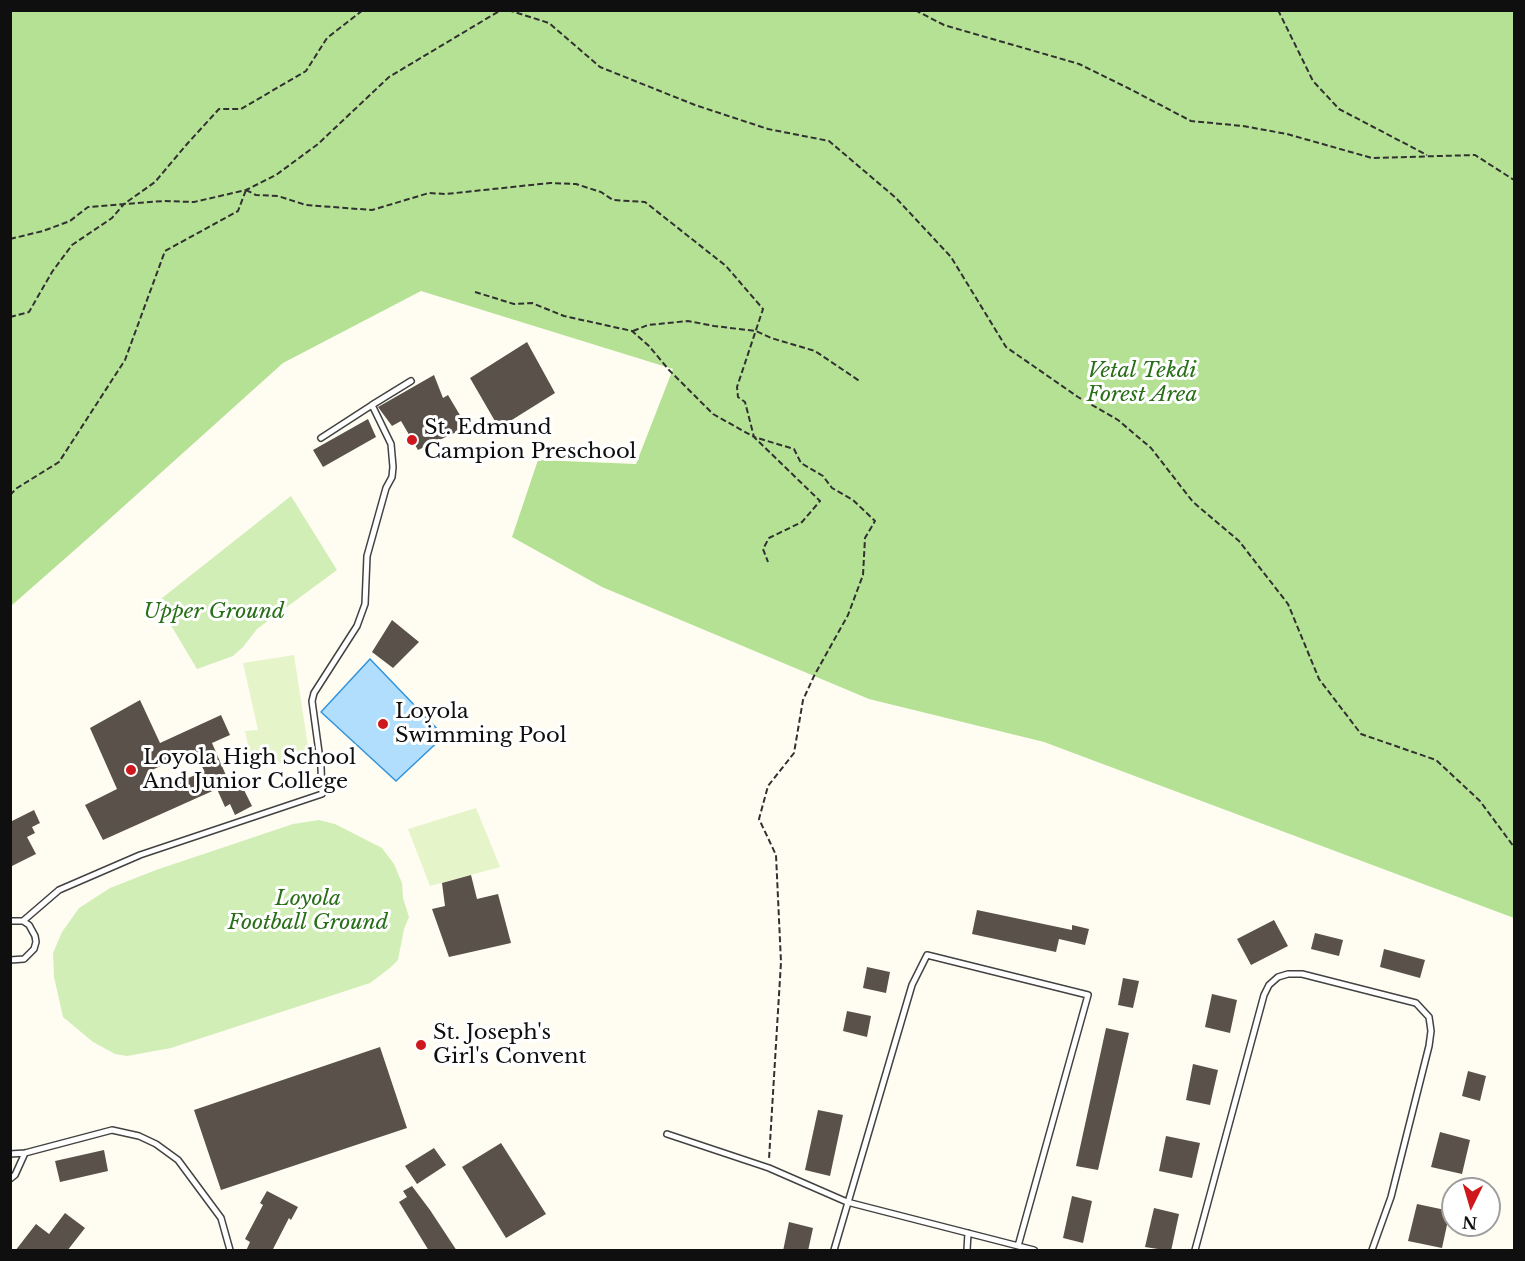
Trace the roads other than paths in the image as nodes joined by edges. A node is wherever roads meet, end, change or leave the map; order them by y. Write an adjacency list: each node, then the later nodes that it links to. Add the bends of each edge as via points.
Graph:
1 (411, 381): 2 (lane)
2 (372, 405): 3 (lane); 5 (lane, via 391,444 392,477 367,556 365,604 357,626 312,701 322,794 140,855 59,890)
3 (321, 438)
4 (10, 921): 5 (lane)
5 (23, 921): 6 (lane, via 36,936 34,949 24,959)
6 (10, 960)
7 (667, 1134): 11 (lane, via 769,1168)
8 (25, 1153): 9 (lane); 10 (lane); 14 (lane, via 112,1130 156,1144 178,1160 221,1218)
9 (10, 1154)
10 (10, 1179)
11 (847, 1202): 12 (lane); 13 (lane, via 912,985 927,955 1089,995); 15 (lane)
12 (968, 1233): 13 (lane); 16 (lane)
13 (1018, 1246): 17 (lane)
14 (230, 1251)
15 (834, 1251)
16 (967, 1251)
17 (1034, 1251)
18 (1195, 1251): 19 (lane, via 1264,995 1278,977 1288,974 1302,974 1416,1003 1429,1017 1429,1046 1391,1197)
19 (1372, 1251)

